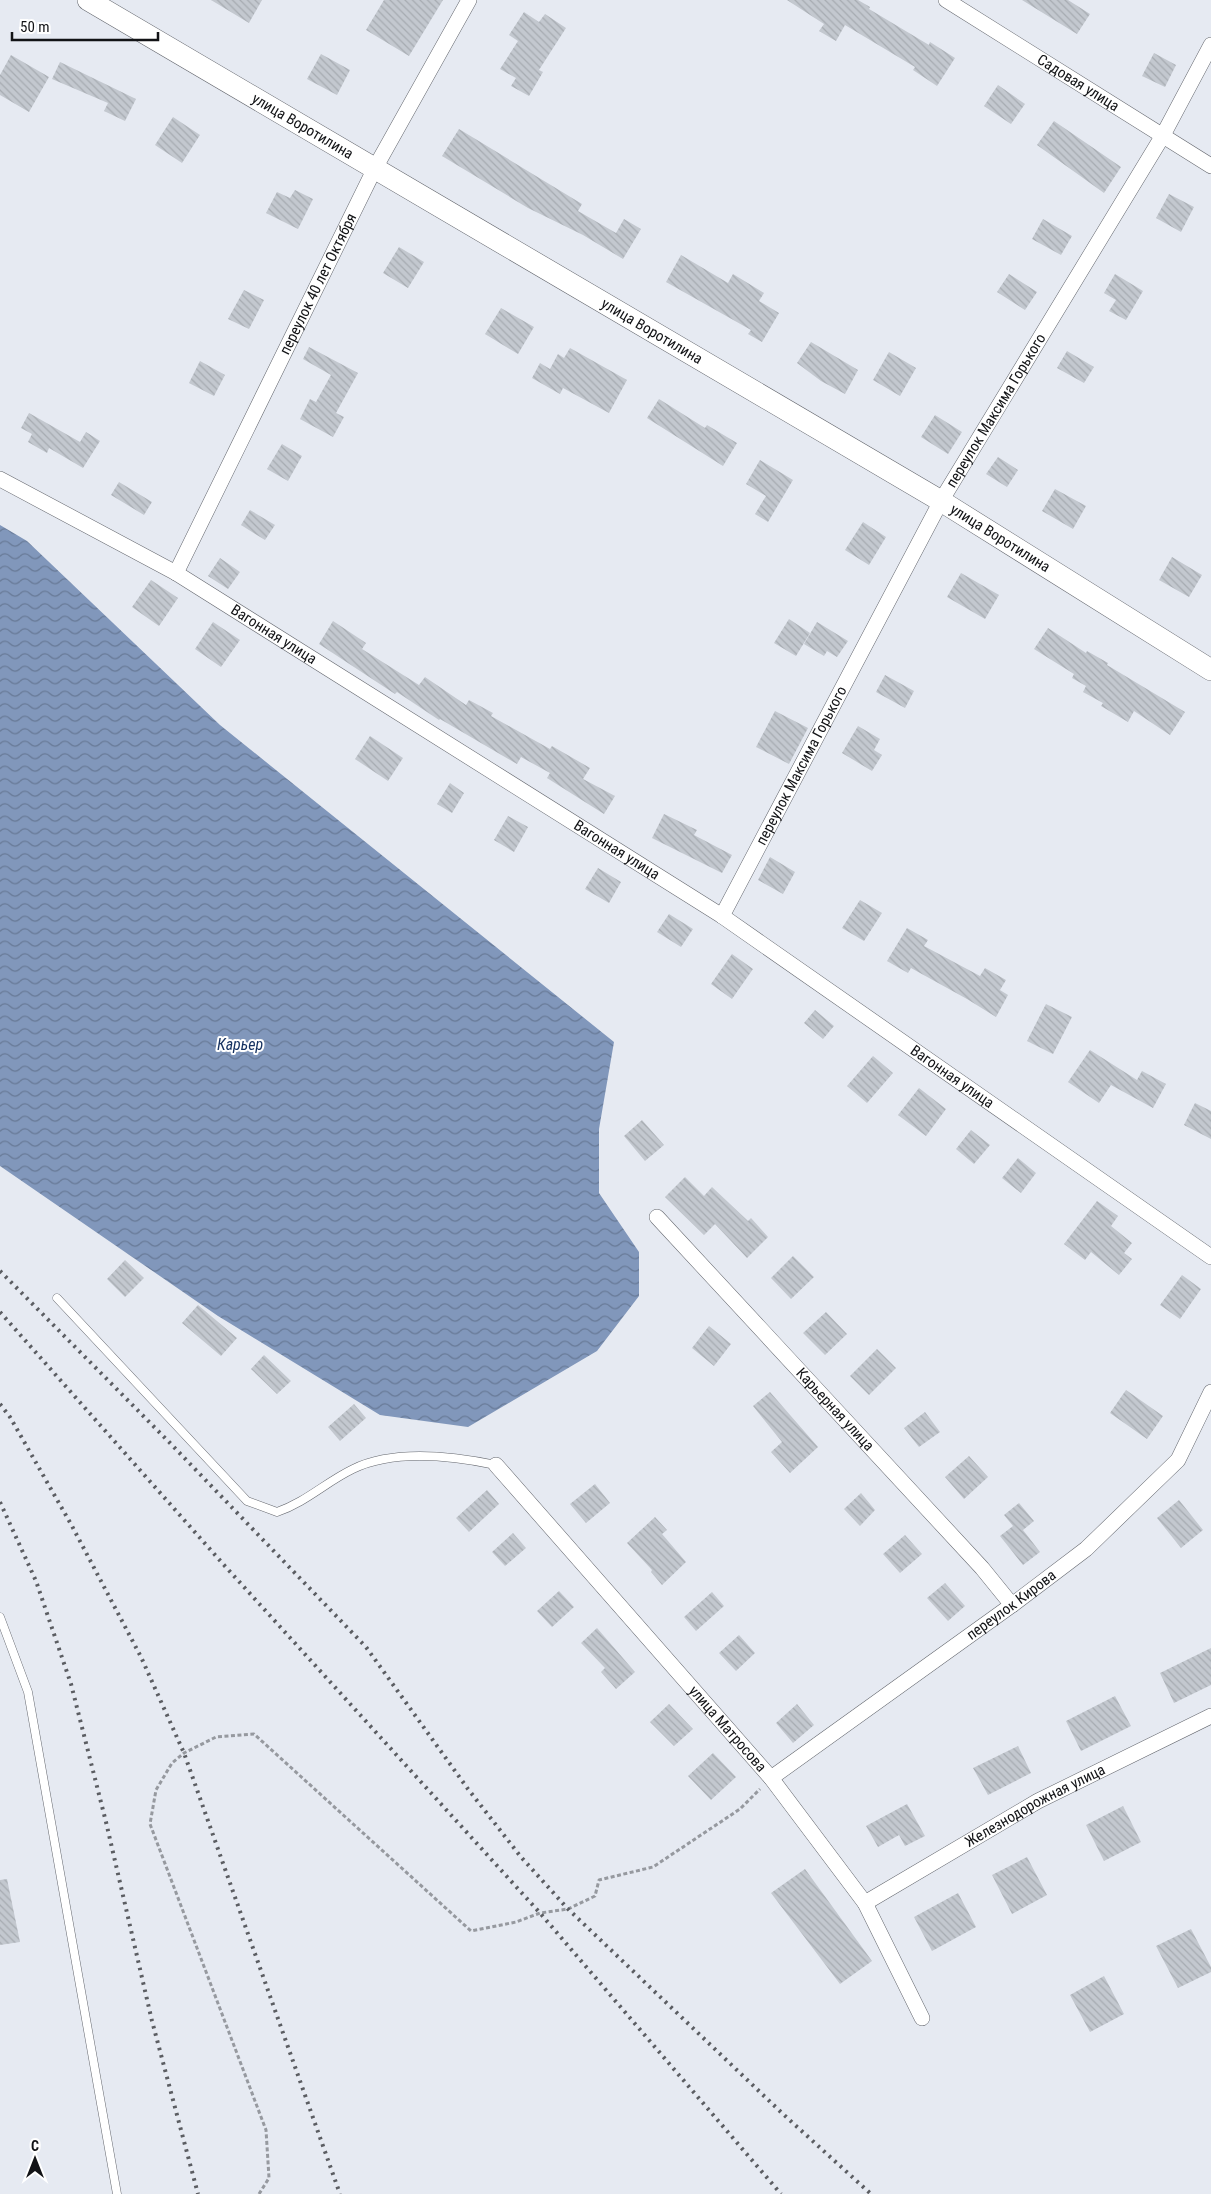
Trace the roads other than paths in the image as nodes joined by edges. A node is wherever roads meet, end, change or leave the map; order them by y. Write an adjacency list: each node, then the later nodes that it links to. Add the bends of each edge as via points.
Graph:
1 (88, 0): 7 (street, улица Воротилина)
2 (469, 0): 7 (street, переулок 40 лет Октября)
3 (946, 0): 5 (street, Садовая улица)
4 (1211, 44): 5 (street, переулок Максима Горького)
5 (1162, 137): 6 (street, Садовая улица); 9 (street, переулок Максима Горького)
6 (1211, 166)
7 (375, 168): 9 (street, улица Воротилина); 10 (street, переулок 40 лет Октября)
8 (0, 479): 10 (street, Вагонная улица)
9 (941, 501): 11 (street, улица Воротилина); 12 (street, переулок Максима Горького)
10 (176, 573): 12 (street, Вагонная улица)
11 (1211, 670)
12 (722, 916): 14 (street, Вагонная улица)
13 (657, 1217): 18 (street, Карьерная улица, via 982,1568)
14 (1211, 1257)
15 (57, 1298): 17 (lane, via 247,1501 270,1510 277,1512 296,1505 354,1468 386,1459 425,1455)
16 (1211, 1392): 18 (street, переулок Кирова, via 1178,1460 1086,1549)
17 (496, 1465): 21 (street, улица Матросова)
18 (1012, 1605): 21 (street, переулок Кирова)
19 (0, 1617): 24 (lane, via 28,1692)
20 (1211, 1716): 22 (street, Железнодорожная улица, via 1038,1801)
21 (771, 1778): 22 (street, улица Матросова)
22 (865, 1903): 23 (street, улица Матросова)
23 (922, 2018)
24 (117, 2194)

